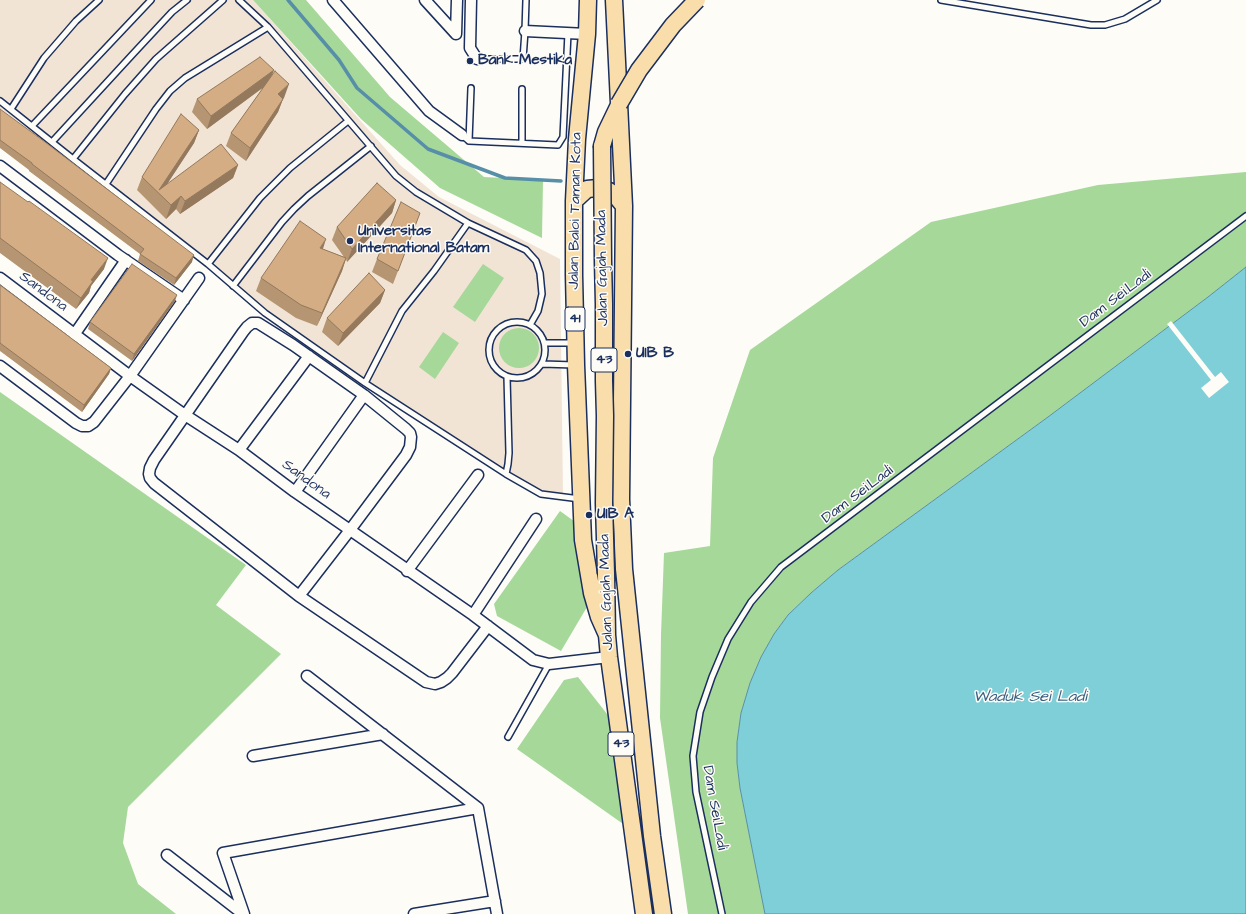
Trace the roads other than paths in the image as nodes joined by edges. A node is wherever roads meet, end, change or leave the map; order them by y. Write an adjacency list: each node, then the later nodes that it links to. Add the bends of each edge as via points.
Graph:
1 (99, 0): 24 (lane, via 76,21 44,58)
2 (151, 0): 26 (lane)
3 (186, 0): 28 (lane)
4 (223, 0): 31 (lane, via 156,59)
5 (239, 0): 16 (lane)
6 (333, 0): 27 (street, via 429,111)
7 (425, 0): 8 (street, via 456,34)
8 (457, 0)
9 (471, 0): 20 (street, via 470,48)
10 (526, 0): 17 (lane)
11 (588, 0): 19 (highway, Jalan Baloi Taman Kota / 41)
12 (614, 0): 35 (highway, Jalan Gajah Mada / 43)
13 (697, 0): 68 (highway, Jalan Gajah Mada / 43, bridge, via 673,25 639,70 619,104 602,146)
14 (941, 0): 15 (lane, via 1091,25 1105,25 1125,18)
15 (1157, 0)
16 (268, 27): 25 (lane); 33 (lane, via 185,78 170,91)
17 (525, 32): 18 (street); 20 (lane, via 523,59)
18 (568, 33): 19 (street); 29 (lane, via 563,137 558,145)
19 (587, 34): 34 (highway, Jalan Baloi Taman Kota / 41)
20 (477, 59)
21 (471, 88): 27 (lane)
22 (522, 89): 29 (lane)
23 (0, 100): 24 (lane)
24 (11, 109): 26 (lane)
25 (348, 121): 30 (lane); 39 (lane, via 290,168 260,198)
26 (32, 126): 28 (lane)
27 (466, 138): 29 (lane)
28 (52, 142): 31 (lane)
29 (522, 143)
30 (371, 146): 37 (lane, via 396,176 416,192); 42 (lane, via 294,209)
31 (73, 159): 33 (lane)
32 (0, 166): 38 (street)
33 (106, 184): 39 (lane)
34 (574, 201): 35 (highway, via 587,189 598,188 609,191); 47 (highway, Jalan Baloi Taman Kota / 41)
35 (624, 206): 82 (highway, Jalan Gajah Mada / 43, via 621,499 624,569 651,828)
36 (1246, 216): 83 (lane, Dam Sei.Ladi, via 781,567 751,602 728,639 712,677 700,712 693,756 696,792)
37 (468, 223): 44 (lane, via 526,250 536,261 542,294 538,312); 54 (lane, via 402,311)
38 (126, 260): 43 (street); 45 (street)
39 (208, 264): 42 (lane)
40 (0, 278): 45 (street, Sandona)
41 (199, 278): 43 (street)
42 (233, 286): 54 (lane, via 265,312)
43 (184, 300): 52 (street)
44 (530, 324): 46 (lane, via 537,329); 53 (lane, via 512,322 503,325 491,338 489,357 499,372)
45 (74, 335): 52 (street, Sandona)
46 (545, 343): 47 (lane); 49 (lane)
47 (576, 343): 50 (highway, Jalan Baloi Taman Kota / 41)
48 (309, 356): 55 (street); 56 (street, via 258,323 252,323); 57 (street)
49 (542, 364): 50 (lane); 53 (lane, via 527,376)
50 (576, 365): 61 (highway, Jalan Baloi Taman Kota / 41)
51 (0, 366): 52 (street, via 82,426 94,422)
52 (130, 376): 56 (street, Sandona)
53 (508, 377): 58 (lane, via 509,453)
54 (365, 383): 58 (lane)
55 (364, 394): 60 (street); 63 (street, via 410,433 411,442 406,455)
56 (185, 415): 57 (street, Sandona); 65 (street, via 154,460 150,468 150,478)
57 (239, 450): 60 (street, Sandona)
58 (506, 474): 61 (lane, via 541,494)
59 (478, 475): 64 (street)
60 (295, 492): 63 (street, Sandona)
61 (582, 499): 68 (highway, Jalan Baloi Taman Kota / 41, via 583,540 592,593)
62 (536, 519): 66 (street)
63 (350, 530): 64 (street, Sandona); 65 (street)
64 (407, 571): 66 (street, Sandona)
65 (299, 596): 67 (street, via 426,682 435,684 452,673)
66 (473, 616): 67 (street, Sandona)
67 (488, 626): 70 (street, Sandona, via 533,660)
68 (607, 635): 69 (highway, Jalan Gajah Mada / 43)
69 (609, 657): 70 (street, Sandona); 81 (highway, Jalan Gajah Mada / 43)
70 (549, 664): 73 (lane)
71 (307, 676): 72 (street)
72 (383, 734): 74 (street); 75 (street)
73 (508, 737)
74 (254, 756)
75 (478, 808): 77 (street); 78 (street, via 223,853)
76 (167, 855): 78 (street)
77 (495, 901): 79 (street); 80 (street)
78 (244, 914)
79 (414, 914)
80 (497, 914)
81 (644, 914)
82 (663, 914)
83 (722, 914)

